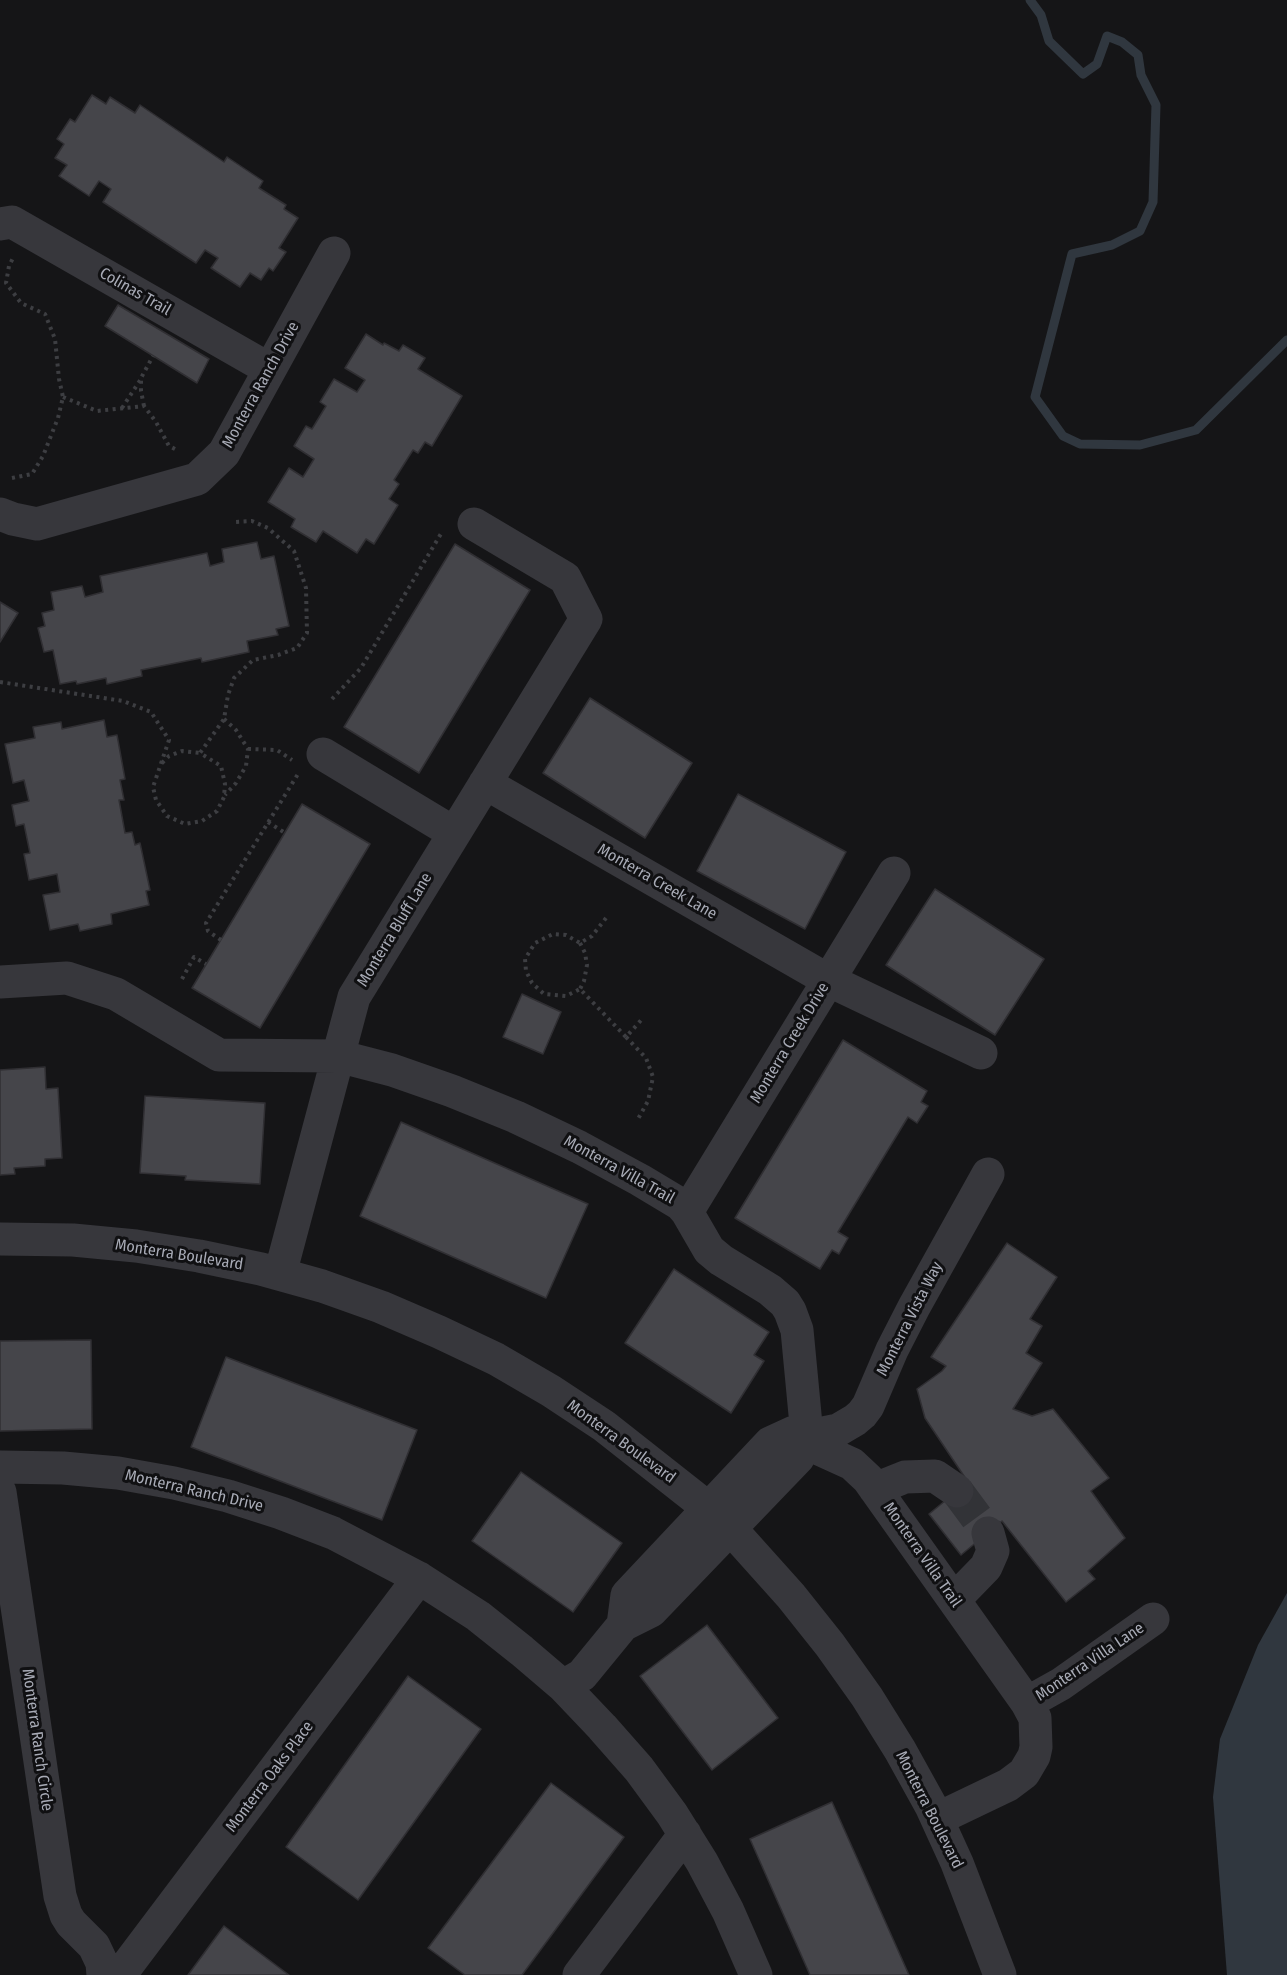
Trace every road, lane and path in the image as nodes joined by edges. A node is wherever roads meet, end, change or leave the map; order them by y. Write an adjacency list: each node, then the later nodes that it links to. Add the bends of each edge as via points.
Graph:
1 (0, 224): 5 (street, Colinas Trail, via 12,222)
2 (334, 252): 5 (street, Monterra Ranch Drive)
3 (14, 257): 7 (path, via 6,283 21,303 45,314 55,339)
4 (153, 356): 6 (path)
5 (269, 369): 14 (street, Monterra Ranch Drive, via 224,453 197,479 37,524)
6 (141, 378): 8 (path); 9 (path)
7 (63, 397): 9 (path, via 97,411); 11 (path, via 43,456 32,474)
8 (144, 406): 9 (path); 10 (path, via 170,446)
9 (122, 409)
10 (178, 450)
11 (12, 478)
12 (234, 522): 17 (path, via 252,521 268,528 294,551 306,588 307,633 297,648 253,660 234,678)
13 (461, 524): 16 (path, via 361,668); 22 (street, Monterra Bluff Lane, via 565,578 586,619)
14 (4, 525)
15 (0, 682): 21 (path, via 123,701 151,712 169,740)
16 (332, 699)
17 (224, 719): 18 (path); 19 (path)
18 (248, 749): 20 (path, via 277,750); 23 (path, via 246,766)
19 (200, 753): 21 (path, via 182,751); 23 (path, via 220,766)
20 (307, 761): 24 (path); 26 (street)
21 (161, 764): 23 (path, via 153,787 167,816 185,824 202,821 217,811)
22 (486, 783): 26 (street, Monterra Bluff Lane); 33 (street, Monterra Creek Lane)
23 (224, 797)
24 (268, 822): 25 (path); 29 (path, via 206,923 208,931)
25 (285, 833)
26 (454, 833): 39 (street, Monterra Bluff Lane, via 354,997)
27 (894, 873): 33 (street, Monterra Creek Drive)
28 (606, 918): 30 (path, via 592,936)
29 (221, 940)
30 (580, 943): 35 (path, via 587,966); 35 (path, via 566,935 553,934 535,943 525,959 532,983 544,994 566,996)
31 (206, 964): 32 (path, via 194,957)
32 (182, 979)
33 (828, 980): 38 (street, Monterra Creek Lane); 42 (street, Monterra Creek Drive)
34 (0, 982): 39 (street, Monterra Villa Trail, via 67,978 116,994 219,1055)
35 (580, 989): 37 (path)
36 (643, 1018): 37 (path)
37 (626, 1037): 40 (path, via 646,1058 653,1077 648,1101)
38 (981, 1053)
39 (338, 1056): 42 (street, Monterra Villa Trail, via 392,1070 516,1117 640,1180); 44 (street, Monterra Bluff Lane)
40 (638, 1119)
41 (988, 1174): 45 (street, Monterra Vista Way, via 914,1306 868,1406 838,1430)
42 (687, 1212): 45 (street, Monterra Villa Trail, via 709,1250 778,1296 790,1311 797,1330)
43 (0, 1239): 44 (street, Monterra Boulevard, via 136,1246)
44 (280, 1274): 50 (street, Monterra Boulevard, via 381,1307 496,1359 604,1426)
45 (809, 1436): 47 (street, Monterra Villa Trail, via 823,1452 858,1468); 50 (street, Monterra Vista Way, via 794,1432 770,1443)
46 (0, 1467): 52 (street, Monterra Ranch Drive, via 118,1473 228,1496 333,1533)
47 (875, 1489): 48 (street, via 905,1477 935,1476); 53 (street, Monterra Villa Trail)
48 (957, 1491)
49 (0, 1492): 59 (street, Monterra Ranch Circle, via 60,1896 71,1923 94,1946)
50 (720, 1518): 55 (street, Monterra Vista Way, via 627,1595 623,1625 582,1675); 57 (street, Monterra Boulevard, via 830,1645 895,1741)
51 (988, 1533): 53 (street, via 993,1551 986,1567)
52 (419, 1578): 55 (street, Monterra Ranch Drive, via 478,1616); 60 (street, Monterra Oaks Place)
53 (954, 1600): 56 (street, Monterra Villa Trail)
54 (1153, 1619): 56 (street, Monterra Villa Lane, via 1061,1684)
55 (563, 1686): 58 (street, Monterra Ranch Drive, via 639,1769)
56 (1027, 1703): 57 (street, Monterra Villa Trail, via 1035,1718 1037,1737 1034,1756 1024,1773 1008,1785)
57 (937, 1819): 63 (street, Monterra Boulevard)
58 (685, 1834): 61 (street); 62 (street, Monterra Ranch Drive, via 728,1911)
59 (103, 1975)
60 (120, 1975)
61 (579, 1975)
62 (756, 1975)
63 (1000, 1975)

